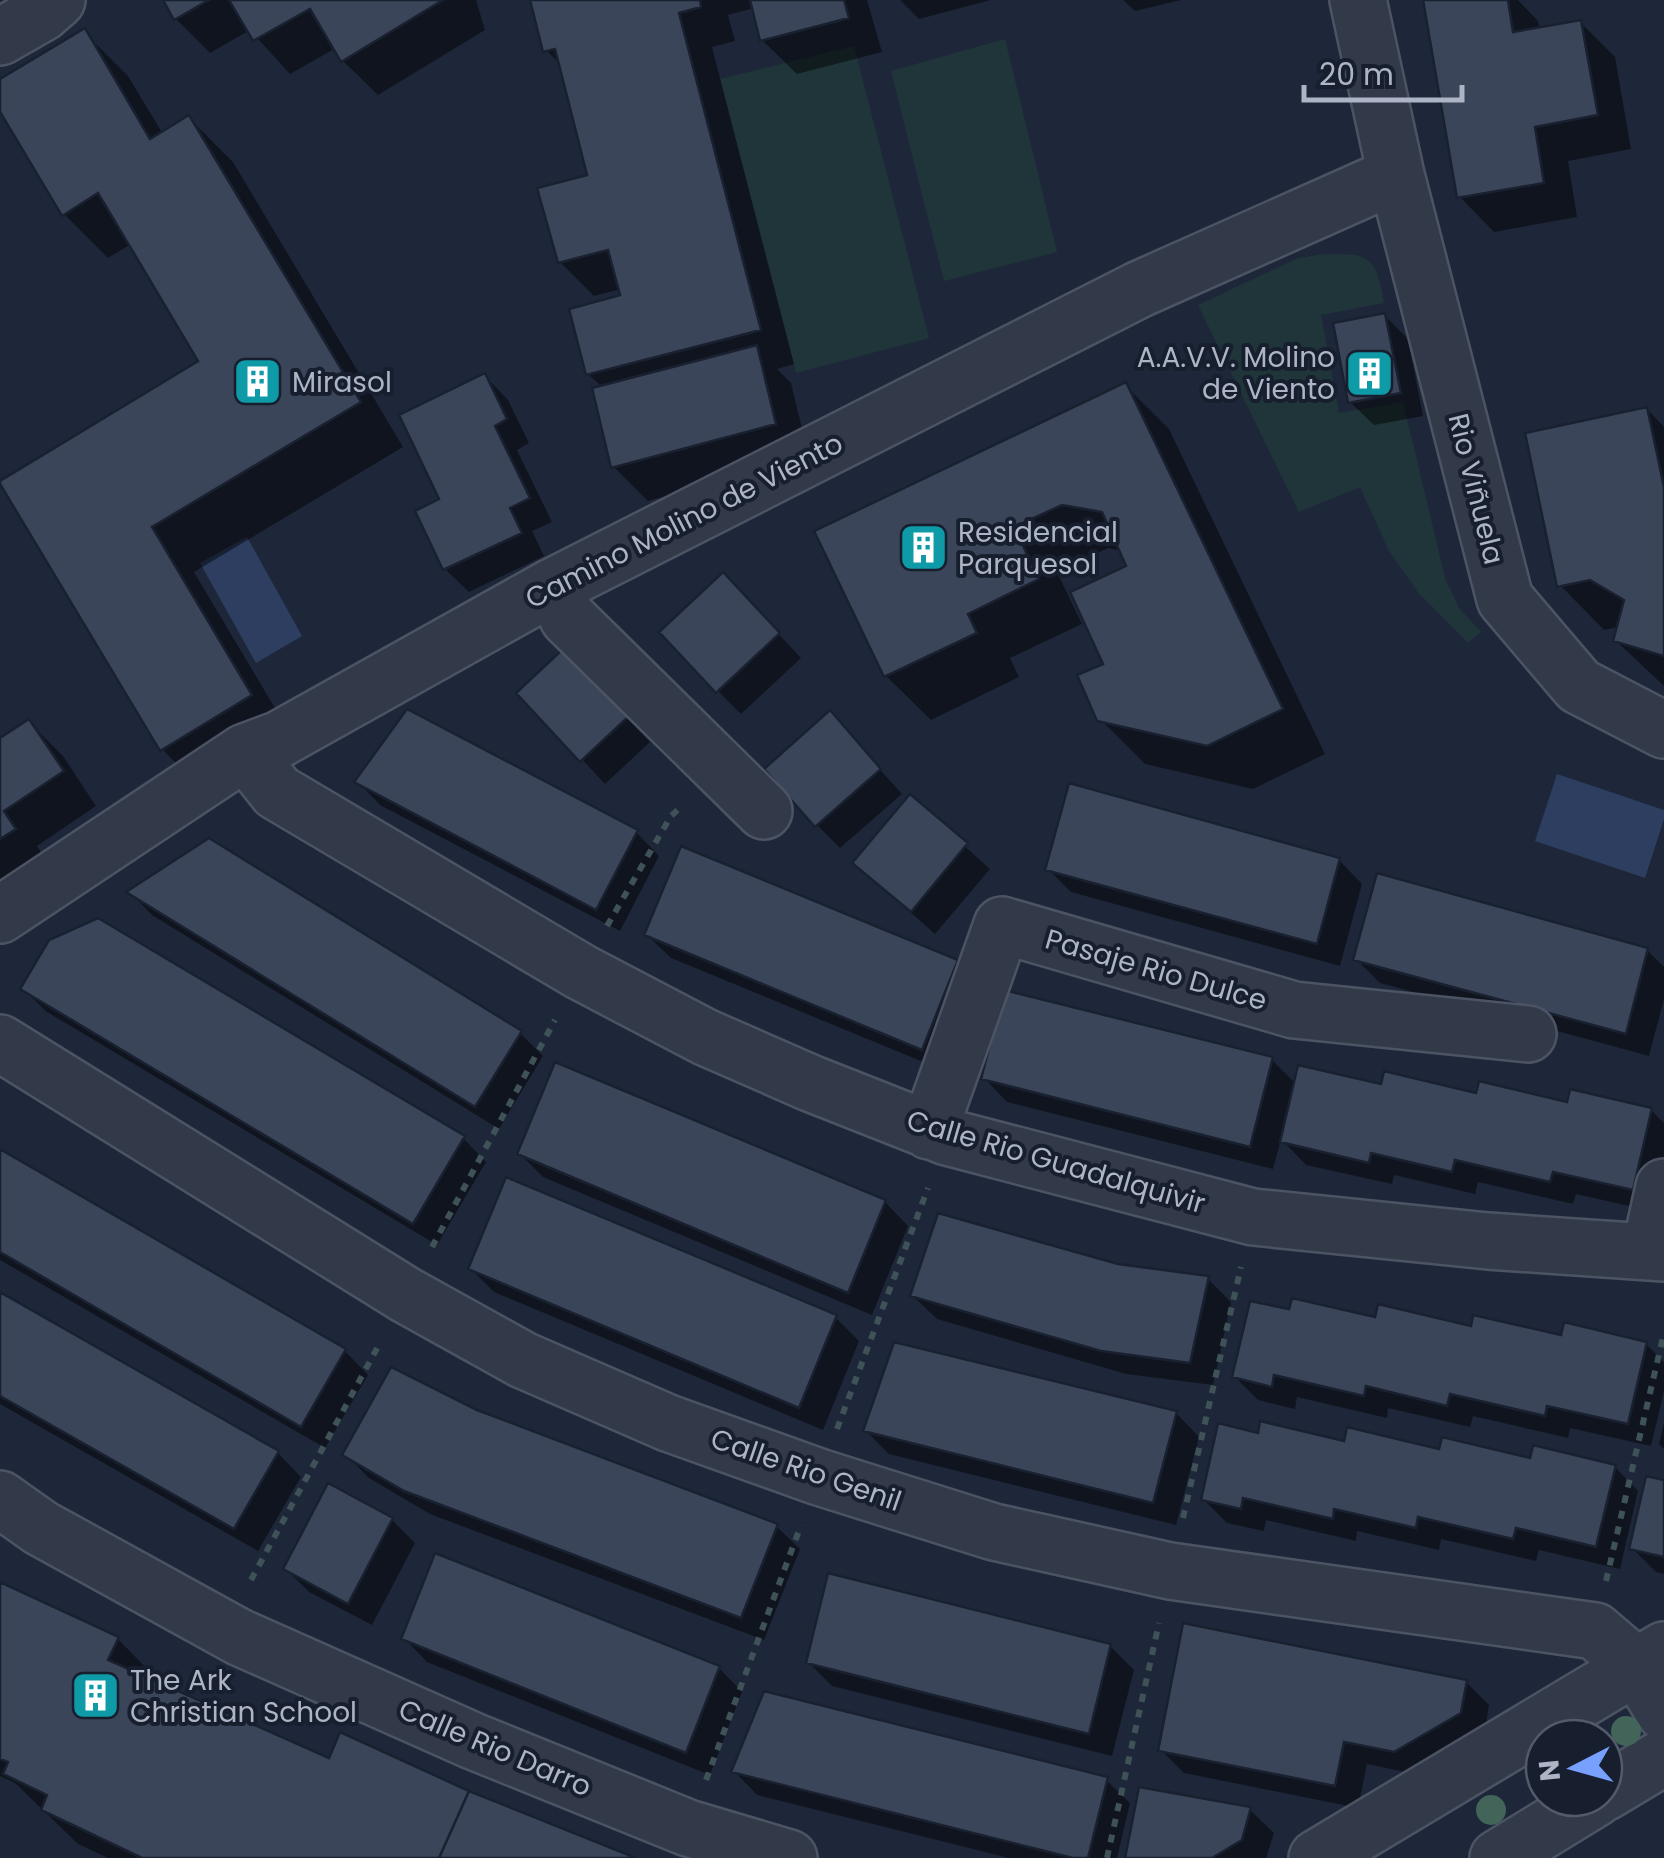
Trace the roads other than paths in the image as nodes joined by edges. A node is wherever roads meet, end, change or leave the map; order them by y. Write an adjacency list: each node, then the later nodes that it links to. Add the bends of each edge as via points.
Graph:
1 (57, 0): 3 (street)
2 (1358, 0): 4 (street, Rio Viñuela)
3 (0, 37)
4 (1396, 175): 5 (street, Camino Molino de Viento, via 1140,289); 6 (street, Rio Viñuela, via 1505,599 1580,686)
5 (552, 587): 7 (street, Camino Molino de Viento, via 280,739); 8 (street, via 568,618)
6 (1664, 730)
7 (245, 752): 9 (street, Camino Molino de Viento); 12 (street, Calle Rio Guadalquivir, via 277,792 581,972 705,1038)
8 (764, 811)
9 (0, 915)
10 (1528, 1034): 12 (street, Pasaje Rio Dulce, via 1294,1010 1002,925)
11 (0, 1043): 16 (street, Calle Rio Genil, via 406,1295 522,1360 668,1423 994,1532 1170,1571 1595,1631)
12 (929, 1131): 14 (street, Calle Rio Guadalquivir, via 1253,1218)
13 (1664, 1187): 14 (street)
14 (1657, 1252)
15 (0, 1499): 21 (street, Calle Rio Darro, via 224,1630 688,1828)
16 (1650, 1658): 17 (street); 22 (street)
17 (1664, 1712)
18 (1664, 1756): 19 (street)
19 (1624, 1781)
20 (1563, 1818): 23 (street)
21 (790, 1858)
22 (1317, 1858)
23 (1498, 1858)

